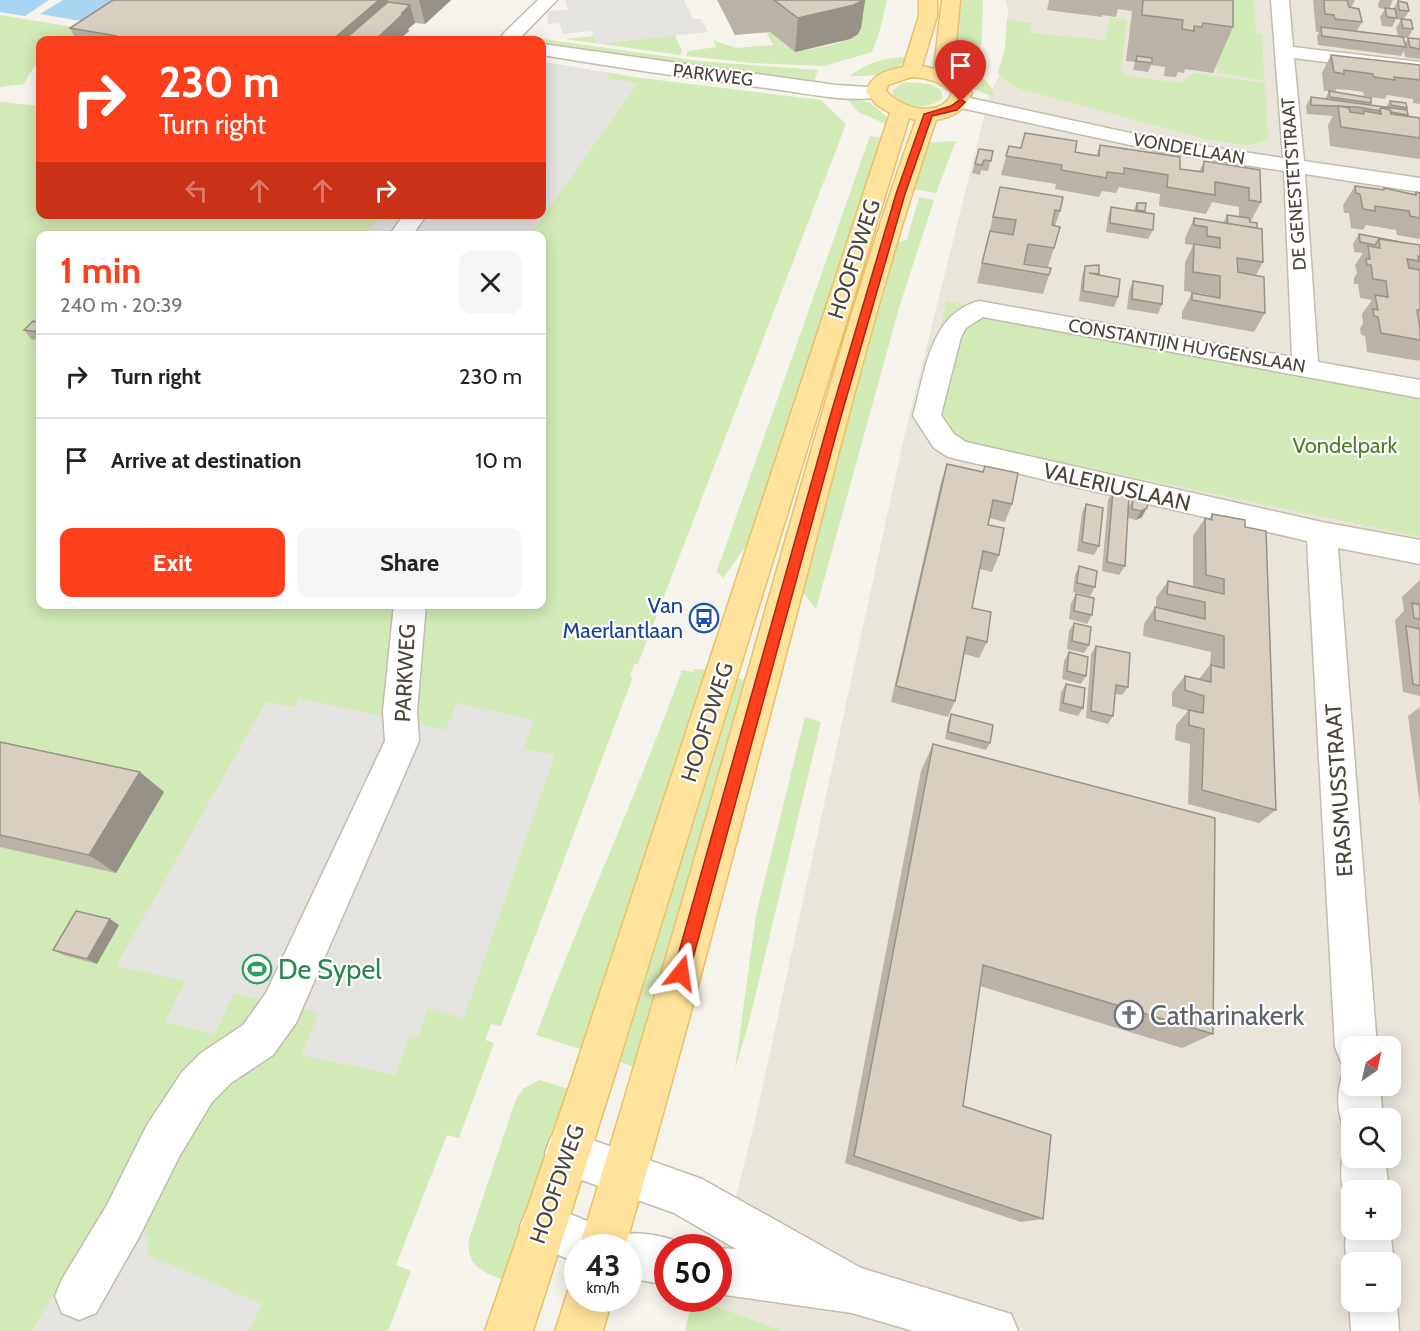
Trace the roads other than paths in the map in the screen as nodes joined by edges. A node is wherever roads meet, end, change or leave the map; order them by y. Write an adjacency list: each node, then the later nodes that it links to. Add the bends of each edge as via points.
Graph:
1 (549, 0): 5 (street)
2 (928, 0): 9 (main road, via 928,16)
3 (951, 0): 10 (main road)
4 (1280, 0): 6 (street, DE GENESTETSTRAAT)
5 (511, 36)
6 (1284, 51): 8 (street); 13 (street, DE GENESTETSTRAAT)
7 (546, 55): 12 (street, PARKWEG, via 836,91)
8 (1420, 68)
9 (911, 72): 10 (main road); 12 (main road, via 879,82)
10 (943, 77): 11 (main road, via 956,84 962,93)
11 (961, 102): 12 (main road, via 954,108); 13 (street, VONDELLAAN, via 1162,146)
12 (902, 106): 22 (main road, HOOFDWEG); 23 (main road, HOOFDWEG, via 900,194)
13 (1294, 166): 14 (street, VONDELLAAN); 16 (street, DE GENESTETSTRAAT)
14 (1420, 185)
15 (957, 323): 16 (street, CONSTANTIJN HUYGENSLAAN, via 979,309); 18 (street, VALERIUSLAAN, via 948,338 927,416 944,441 958,450)
16 (1305, 367): 17 (street, CONSTANTIJN HUYGENSLAAN)
17 (1420, 389)
18 (1322, 533): 19 (street, VALERIUSLAAN); 21 (street, ERASMUSSTRAAT)
19 (1420, 552)
20 (409, 609): 29 (street, PARKWEG, via 399,711 402,741 295,980 272,1024 258,1040 216,1068 197,1087 163,1141)
21 (1355, 1036)
22 (567, 1153): 23 (street); 24 (main road, HOOFDWEG)
23 (624, 1172): 26 (main road, HOOFDWEG); 28 (street, via 686,1195)
24 (543, 1226): 25 (street); 32 (main road, HOOFDWEG)
25 (564, 1234)
26 (604, 1234)
27 (732, 1272): 28 (street)
28 (852, 1289): 34 (street)
29 (79, 1296)
30 (584, 1312): 33 (main road)
31 (1374, 1312): 35 (street)
32 (509, 1331)
33 (579, 1331)
34 (994, 1331)
35 (1375, 1331)

